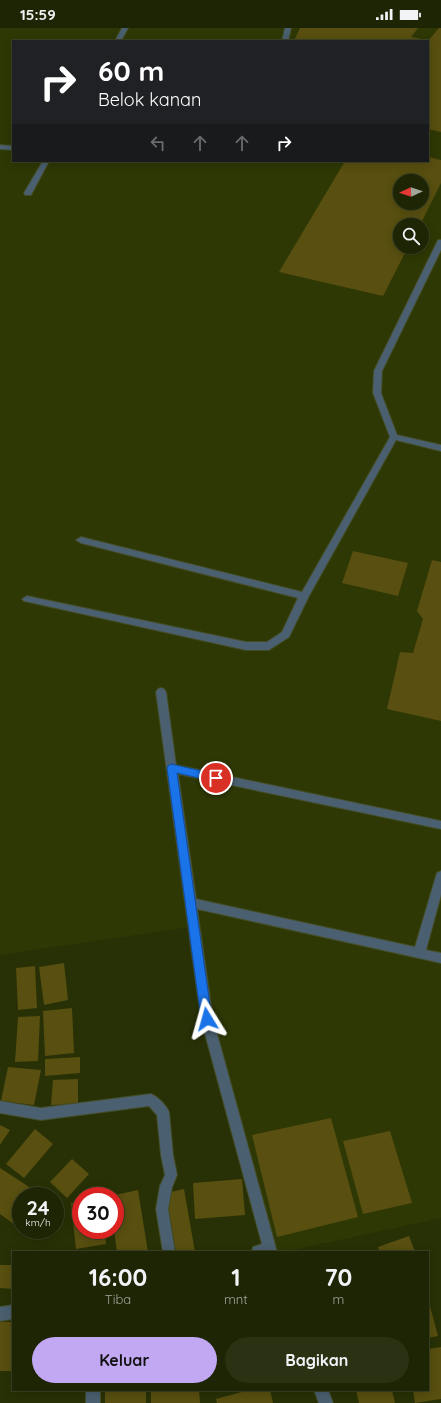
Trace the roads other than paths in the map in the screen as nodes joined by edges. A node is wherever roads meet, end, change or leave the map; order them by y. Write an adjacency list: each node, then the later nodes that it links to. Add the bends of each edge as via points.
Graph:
1 (125, 28): 3 (street)
2 (288, 28): 4 (street)
3 (119, 40)
4 (285, 40)
5 (0, 146): 6 (street)
6 (12, 148)
7 (45, 162): 8 (street)
8 (28, 193)
9 (441, 242): 10 (street, via 378,371 377,394)
10 (394, 437): 11 (street); 13 (street)
11 (441, 448)
12 (81, 540): 13 (street)
13 (304, 596): 14 (street, via 286,634 269,646 238,644)
14 (27, 599)
15 (161, 692): 16 (street)
16 (171, 768): 17 (street); 19 (street)
17 (441, 825)
18 (441, 876): 20 (street)
19 (190, 903): 20 (street); 24 (street, via 207,1019)
20 (419, 953): 21 (street)
21 (441, 958)
22 (0, 1107): 23 (street, via 41,1114 151,1100 163,1112 171,1175 166,1186 162,1209)
23 (169, 1251)
24 (266, 1251)
25 (12, 1312): 26 (street)
26 (0, 1314)
27 (93, 1391): 29 (street)
28 (321, 1391): 30 (street)
29 (93, 1403)
30 (326, 1403)

